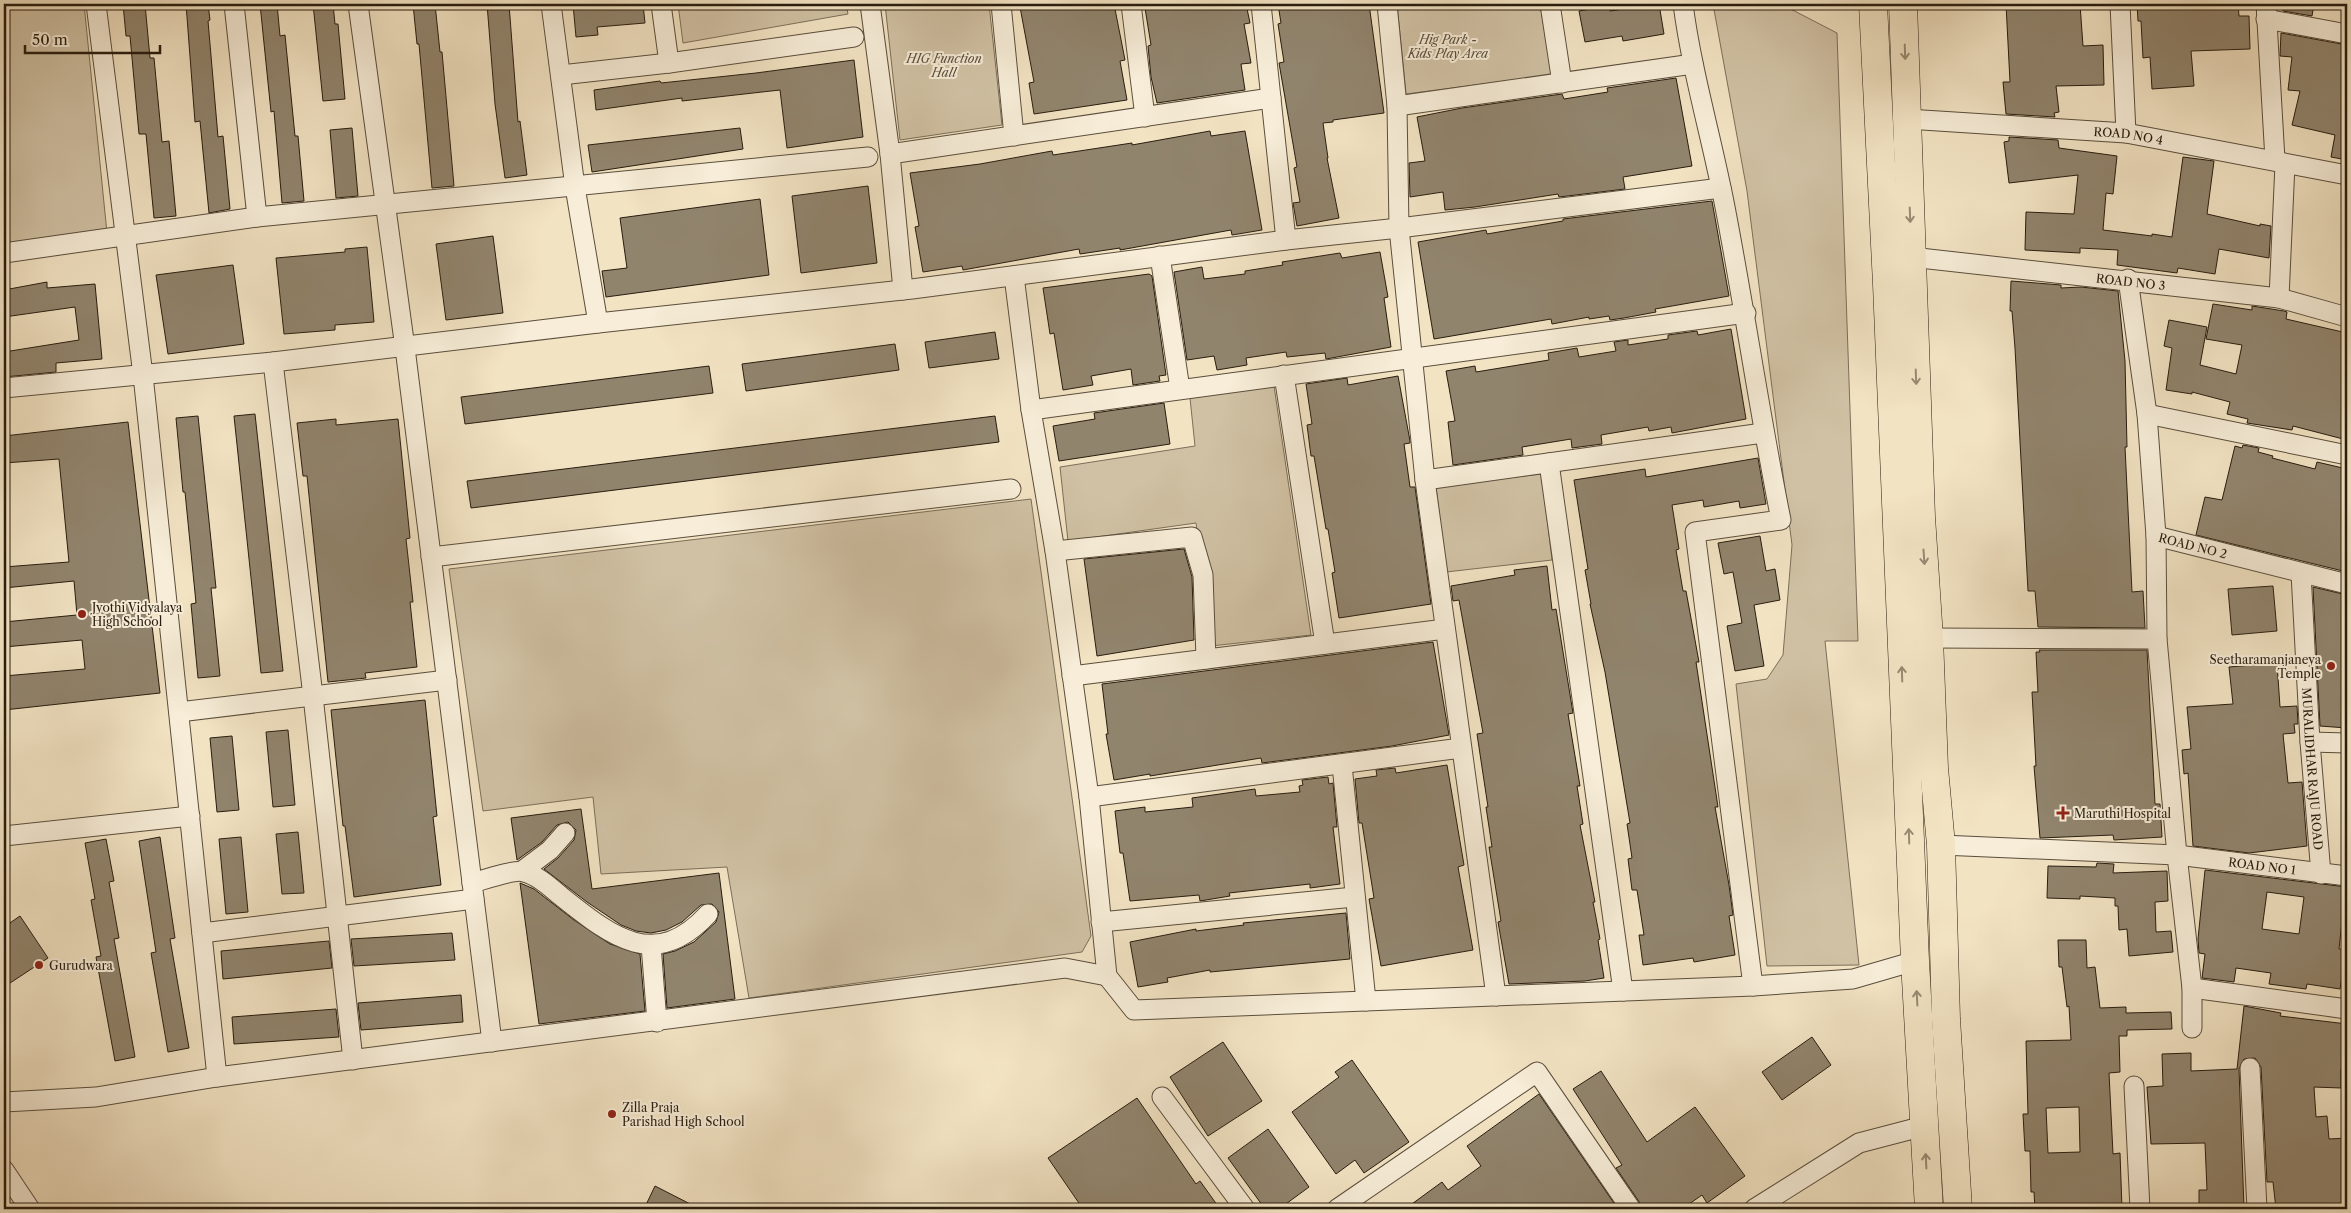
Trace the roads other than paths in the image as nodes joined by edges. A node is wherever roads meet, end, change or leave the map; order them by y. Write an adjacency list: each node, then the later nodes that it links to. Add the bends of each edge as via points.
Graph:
1 (96, 4): 38 (street)
2 (234, 4): 36 (street)
3 (358, 4): 35 (street)
4 (551, 4): 21 (street)
5 (661, 4): 19 (street)
6 (870, 4): 29 (street)
7 (1001, 4): 28 (street)
8 (1131, 4): 25 (street)
9 (1261, 4): 23 (street)
10 (1387, 4): 24 (street)
11 (1550, 4): 22 (street)
12 (1683, 4): 20 (street)
13 (1873, 4): 62 (highway)
14 (1903, 4): 26 (highway, one-way to 26)
15 (2120, 4): 27 (street)
16 (2266, 12): 17 (street); 31 (street)
17 (2347, 34)
18 (854, 37): 19 (street)
19 (669, 63): 21 (street)
20 (1693, 64): 22 (street); 34 (street)
21 (561, 75): 33 (street)
22 (1562, 83): 24 (street)
23 (1271, 98): 25 (street); 39 (street)
24 (1397, 106): 37 (street)
25 (1145, 117): 28 (street)
26 (1907, 119): 27 (street, ROAD NO 4); 42 (highway, one-way to 42)
27 (2126, 133): 31 (street, ROAD NO 4)
28 (1014, 136): 29 (street)
29 (890, 154): 45 (street)
30 (868, 157): 33 (street)
31 (2280, 162): 32 (street, ROAD NO 4); 46 (street)
32 (2347, 175)
33 (575, 186): 35 (street); 49 (street)
34 (1721, 188): 37 (street); 47 (street)
35 (386, 206): 36 (street); 50 (street)
36 (257, 217): 38 (street)
37 (1399, 228): 39 (street); 51 (street)
38 (125, 235): 40 (street); 53 (street)
39 (1286, 240): 41 (street)
40 (4, 253)
41 (1160, 256): 43 (street); 56 (street)
42 (1911, 257): 44 (street, ROAD NO 3); 62 (highway, one-way to 62)
43 (1014, 276): 45 (street); 57 (street)
44 (2128, 279): 46 (street, ROAD NO 3); 58 (street, ROAD NO 2)
45 (904, 290): 49 (street)
46 (2279, 298): 48 (street, ROAD NO 3)
47 (1746, 313): 51 (street); 59 (street)
48 (2347, 317)
49 (598, 323): 50 (street)
50 (405, 348): 52 (street); 68 (street)
51 (1412, 358): 54 (street); 63 (street)
52 (273, 362): 53 (street); 78 (street)
53 (143, 375): 55 (street); 79 (street)
54 (1284, 376): 56 (street); 74 (street)
55 (4, 388)
56 (1180, 389): 57 (street)
57 (1031, 410): 67 (street)
58 (2146, 414): 60 (street); 66 (street, ROAD NO 2)
59 (1763, 433): 61 (street); 102 (street, via 1781,520 1695,532)
60 (2347, 455)
61 (1549, 463): 63 (street); 104 (street)
62 (1907, 471): 65 (highway)
63 (1426, 480): 71 (street)
64 (1011, 489): 68 (street)
65 (1909, 517): 72 (highway, one-way to 72); 100 (highway, one-way to 65)
66 (2156, 536): 69 (street, ROAD NO 2); 73 (street)
67 (1055, 551): 75 (street, via 1192,537 1203,575); 76 (street)
68 (431, 557): 77 (street)
69 (2301, 574): 70 (street, ROAD NO 2); 80 (street, MURALIDHAR RAJU ROAD)
70 (2347, 584)
71 (1445, 629): 74 (street); 82 (street)
72 (1929, 638): 73 (street); 88 (highway, via 1934,768)
73 (2157, 639): 89 (street)
74 (1325, 644): 75 (street)
75 (1206, 659): 76 (street)
76 (1072, 676): 84 (street)
77 (446, 680): 78 (street); 93 (street)
78 (313, 696): 79 (street); 96 (street)
79 (179, 712): 85 (street)
80 (2310, 742): 81 (street); 91 (street, MURALIDHAR RAJU ROAD)
81 (2347, 743)
82 (1461, 748): 83 (street); 105 (street)
83 (1342, 766): 84 (street); 94 (street)
84 (1089, 798): 97 (street)
85 (190, 816): 87 (street); 98 (street)
86 (565, 834): 90 (street)
87 (4, 836)
88 (1941, 845): 89 (street, ROAD NO 1); 125 (highway, via 1946,1019)
89 (2177, 855): 91 (street, ROAD NO 1); 103 (street)
90 (522, 871): 93 (street); 99 (street, via 538,878 598,925 636,943)
91 (2320, 874): 92 (street, ROAD NO 1)
92 (2347, 876)
93 (473, 891): 96 (street); 110 (street)
94 (1354, 897): 97 (street); 106 (street)
95 (708, 914): 99 (street, via 682,937)
96 (338, 915): 98 (street); 111 (street)
97 (1101, 922): 101 (street)
98 (202, 933): 113 (street)
99 (650, 945): 108 (street)
100 (1915, 961): 102 (street, via 1853,979); 117 (highway, one-way to 100)
101 (1107, 976): 106 (street, via 1134,1010); 108 (street, via 1065,968)
102 (1753, 986): 104 (street)
103 (2192, 988): 107 (street); 109 (street)
104 (1623, 991): 105 (street)
105 (1496, 996): 106 (street)
106 (1366, 1001)
107 (2347, 1008)
108 (657, 1022): 110 (street)
109 (2192, 1028)
110 (492, 1042): 111 (street)
111 (354, 1060): 113 (street)
112 (2250, 1068): 127 (street)
113 (217, 1077): 116 (street, via 96,1097)
114 (2134, 1086): 126 (street)
115 (1162, 1097): 120 (street)
116 (4, 1102)
117 (1924, 1126): 123 (street, via 1859,1143); 124 (highway, one-way to 117)
118 (4, 1170): 119 (street)
119 (30, 1209)
120 (1244, 1209)
121 (1337, 1209): 122 (street, via 1537,1072)
122 (1631, 1209)
123 (1754, 1209)
124 (1929, 1209)
125 (1958, 1209)
126 (2140, 1209)
127 (2256, 1209)

